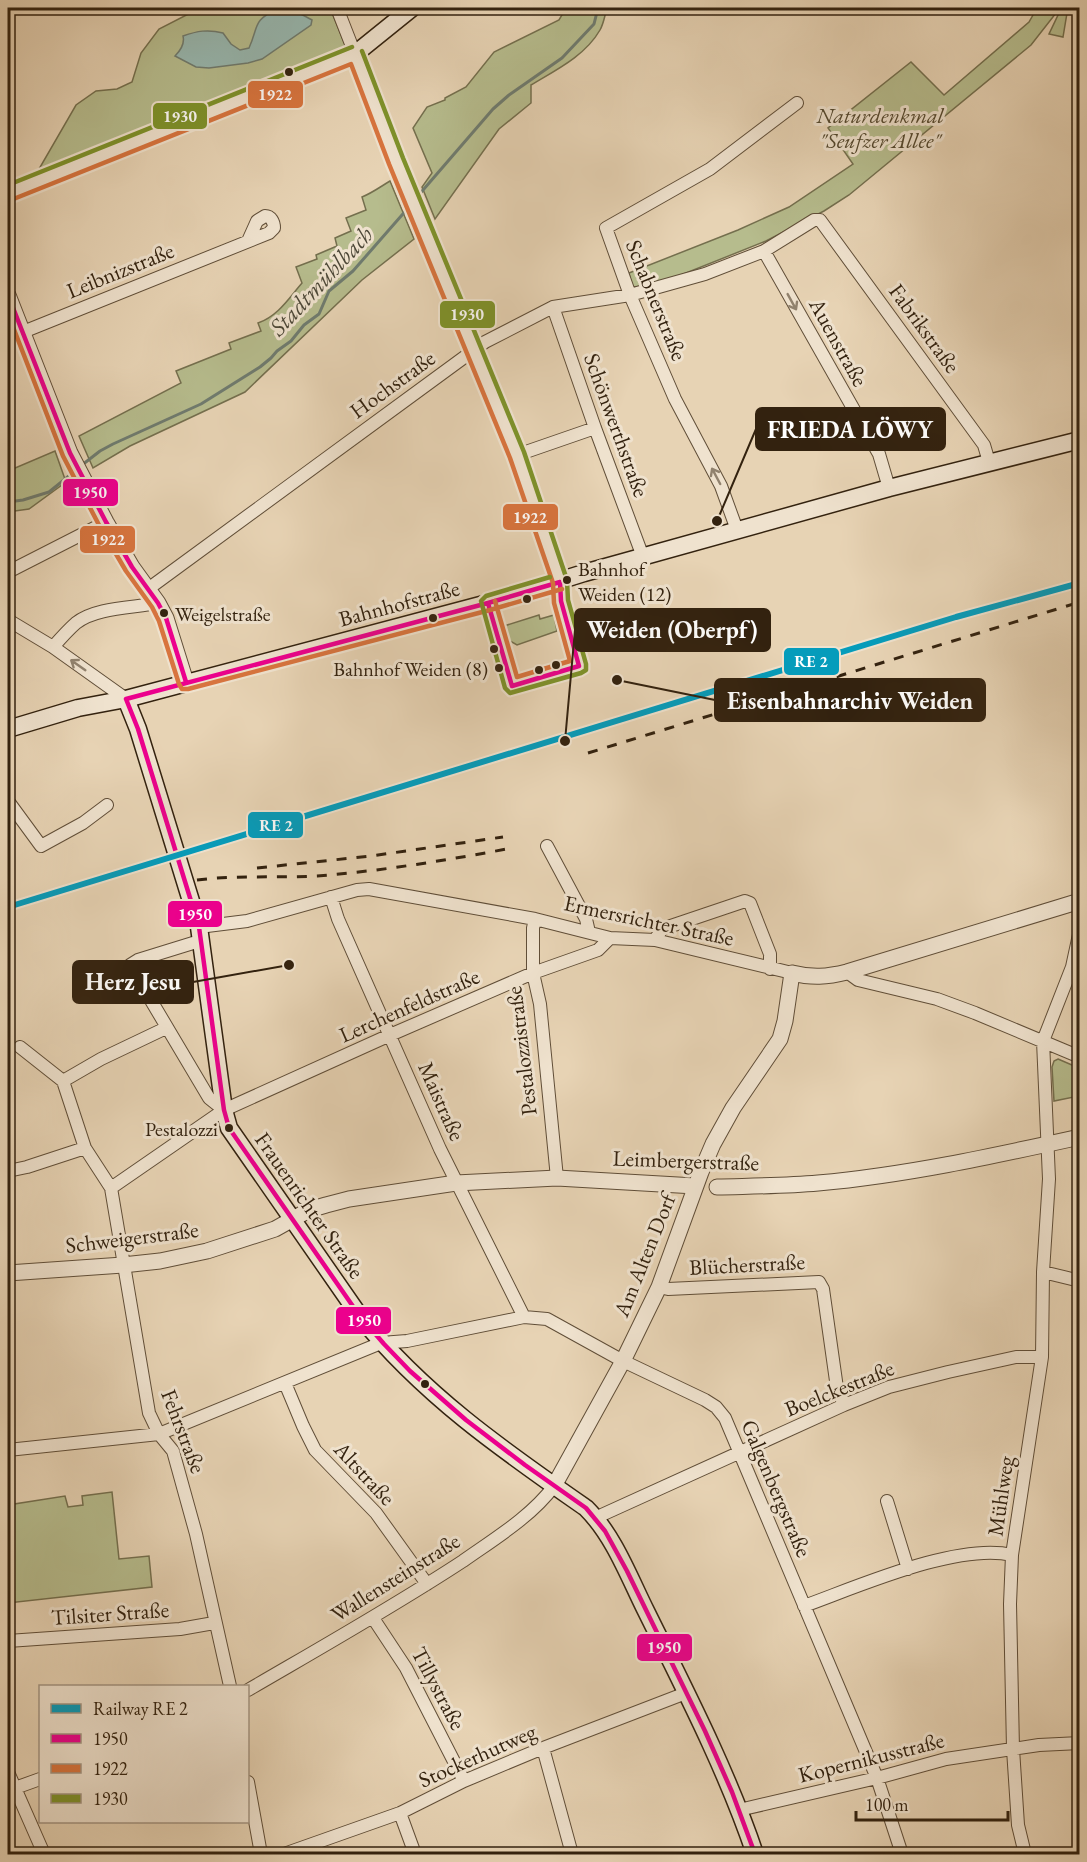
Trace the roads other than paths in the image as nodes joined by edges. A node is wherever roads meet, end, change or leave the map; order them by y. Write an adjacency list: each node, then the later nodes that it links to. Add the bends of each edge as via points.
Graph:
1 (337, 8): 3 (street)
2 (412, 8): 3 (main road)
3 (355, 54): 5 (street); 13 (main road)
4 (797, 103): 9 (street, Schabnerstraße, via 710,169 606,228)
5 (8, 193)
6 (820, 220): 8 (street, Hochstraße); 17 (street, Fabrikstraße, via 984,445)
7 (248, 241): 12 (street, Leibnizstraße)
8 (764, 251): 9 (street, Hochstraße, via 705,274); 18 (street, Auenstraße, one-way to 18, via 879,454)
9 (630, 295): 11 (street, Hochstraße); 20 (street, Schabnerstraße, one-way to 9, via 721,486 675,399)
10 (8, 296): 12 (street)
11 (553, 307): 13 (street, Hochstraße); 14 (street, Schönwerthstraße)
12 (15, 334): 19 (street)
13 (474, 351): 16 (main road); 24 (street, Hochstraße)
14 (595, 428): 16 (street); 21 (street, Schönwerthstraße)
15 (1080, 440): 17 (main road, Bahnhofstraße)
16 (517, 455): 23 (main road)
17 (989, 462): 18 (main road, Bahnhofstraße)
18 (889, 488): 20 (main road, Bahnhofstraße)
19 (106, 522): 22 (street); 24 (street)
20 (737, 530): 21 (main road, Bahnhofstraße)
21 (643, 556): 23 (main road, Bahnhofstraße)
22 (8, 573)
23 (560, 582): 28 (main road, Bahnhofstraße)
24 (148, 589): 25 (street)
25 (159, 603): 27 (street, via 106,610 78,622); 28 (street)
26 (8, 620): 27 (street)
27 (53, 647): 29 (street, one-way to 27)
28 (186, 682): 29 (main road, Bahnhofstraße)
29 (126, 699): 30 (main road, Bahnhofstraße, via 78,708); 39 (main road, Frauenrichter Straße)
30 (8, 729)
31 (9, 804): 32 (street, via 41,846)
32 (107, 805)
33 (547, 846): 38 (street, via 586,919)
34 (331, 897): 36 (street, Ermersrichter Straße, via 369,889); 39 (street, Ermersrichter Straße); 47 (street, Maistraße)
35 (1080, 901): 43 (street, Ermersrichter Straße)
36 (535, 919): 38 (street, Ermersrichter Straße); 44 (street, Pestalozzistraße)
37 (1080, 930): 48 (street, via 1072,967)
38 (589, 932): 40 (street, Ermersrichter Straße)
39 (196, 935): 46 (street, Ermersrichter Straße, via 130,965); 52 (main road, Frauenrichter Straße)
40 (610, 938): 41 (street, Ermersrichter Straße); 44 (street, Lerchenfeldstraße, via 598,950)
41 (655, 940): 42 (street, Ermersrichter Straße); 42 (street, via 662,929 745,901 750,903 770,954)
42 (770, 969): 45 (street, Ermersrichter Straße)
43 (847, 972): 45 (street, Ermersrichter Straße, via 825,977); 48 (street, via 858,980 975,1012)
44 (533, 973): 47 (street, Lerchenfeldstraße); 57 (street, Pestalozzistraße, via 540,1004)
45 (792, 973): 59 (street, Am Alten Dorf, via 780,1039 722,1126)
46 (166, 1028): 51 (street); 52 (street, via 209,1098)
47 (390, 1035): 52 (street, Lerchenfeldstraße); 58 (street, Maistraße)
48 (1043, 1041): 50 (street); 54 (street, Mühlweg)
49 (20, 1047): 51 (street)
50 (1080, 1057)
51 (63, 1081): 55 (street)
52 (224, 1110): 61 (street, Lerchenfeldstraße); 62 (main road, Frauenrichter Straße, via 229,1128)
53 (1080, 1137): 54 (street, Leimbergerstraße)
54 (1047, 1144): 60 (street, Leimbergerstraße, via 974,1161 820,1183); 64 (street, Mühlweg, via 1049,1179)
55 (85, 1148): 56 (street); 61 (street)
56 (8, 1171)
57 (556, 1178): 58 (street, Leimbergerstraße); 59 (street, Leimbergerstraße)
58 (456, 1183): 62 (street, Leimbergerstraße, via 349,1199 309,1210); 68 (street, Maistraße)
59 (695, 1186): 60 (street, Leimbergerstraße); 67 (street, Am Alten Dorf)
60 (717, 1187)
61 (111, 1188): 63 (street, Fehrstraße)
62 (293, 1219): 63 (street, Schweigerstraße, via 258,1236 207,1251); 69 (main road, Frauenrichter Straße)
63 (123, 1265): 65 (street, Schweigerstraße); 74 (street, Fehrstraße, via 149,1413)
64 (1043, 1272): 66 (street); 70 (street, Mühlweg)
65 (8, 1273)
66 (1080, 1281)
67 (659, 1287): 71 (street, Am Alten Dorf); 73 (street, Blücherstraße, via 819,1282 837,1388)
68 (524, 1317): 69 (street, Galgenbergstraße); 71 (street, Galgenbergstraße, via 547,1319)
69 (381, 1343): 72 (street, Galgenbergstraße); 77 (main road, Frauenrichter Straße, via 483,1436)
70 (1042, 1357): 73 (street, Boelckestraße, via 1016,1357 948,1372 889,1387); 80 (street, Mühlweg)
71 (623, 1361): 76 (street, Galgenbergstraße, via 716,1407); 77 (street, Am Alten Dorf)
72 (285, 1383): 74 (street, Galgenbergstraße); 82 (street, Altstraße, via 315,1450 376,1513)
73 (844, 1405): 76 (street, Boelckestraße)
74 (159, 1434): 75 (street, Galgenbergstraße); 85 (street, Fehrstraße, via 172,1450 196,1534)
75 (8, 1450)
76 (740, 1453): 79 (street, Boelckestraße); 83 (street, Galgenbergstraße)
77 (554, 1486): 79 (main road, Frauenrichter Straße); 82 (street, Wallensteinstraße, via 516,1523)
78 (887, 1501): 81 (street)
79 (596, 1518): 89 (main road, Frauenrichter Straße)
80 (1012, 1555): 81 (street, via 998,1551 953,1557); 92 (street, Mühlweg)
81 (908, 1569): 83 (street)
82 (427, 1584): 84 (street, Wallensteinstraße)
83 (804, 1606): 94 (street, Galgenbergstraße)
84 (373, 1618): 88 (street, Wallensteinstraße); 96 (street, Tillystraße, via 406,1668)
85 (214, 1623): 86 (street, Tilsiter Straße, via 180,1629); 87 (street, Fehrstraße)
86 (8, 1641)
87 (230, 1685)
88 (249, 1689)
89 (686, 1693): 91 (street, Stockerhutweg); 99 (main road, Frauenrichter Straße)
90 (1080, 1743): 92 (street, Kopernikusstraße)
91 (543, 1748): 96 (street, Stockerhutweg); 105 (street)
92 (1013, 1749): 94 (street, Kopernikusstraße, via 946,1759); 108 (street, Mühlweg, via 1018,1825)
93 (8, 1772): 97 (street)
94 (877, 1778): 99 (street, Kopernikusstraße); 107 (street, Galgenbergstraße)
95 (39, 1779): 97 (street)
96 (464, 1781): 100 (street, Stockerhutweg)
97 (15, 1788): 101 (street)
98 (249, 1788): 102 (street)
99 (739, 1810): 106 (main road, Frauenrichter Straße)
100 (400, 1813): 103 (street, Stockerhutweg); 104 (street)
101 (44, 1854)
102 (261, 1854)
103 (284, 1854)
104 (415, 1854)
105 (572, 1854)
106 (755, 1854)
107 (902, 1854)
108 (1025, 1854)

